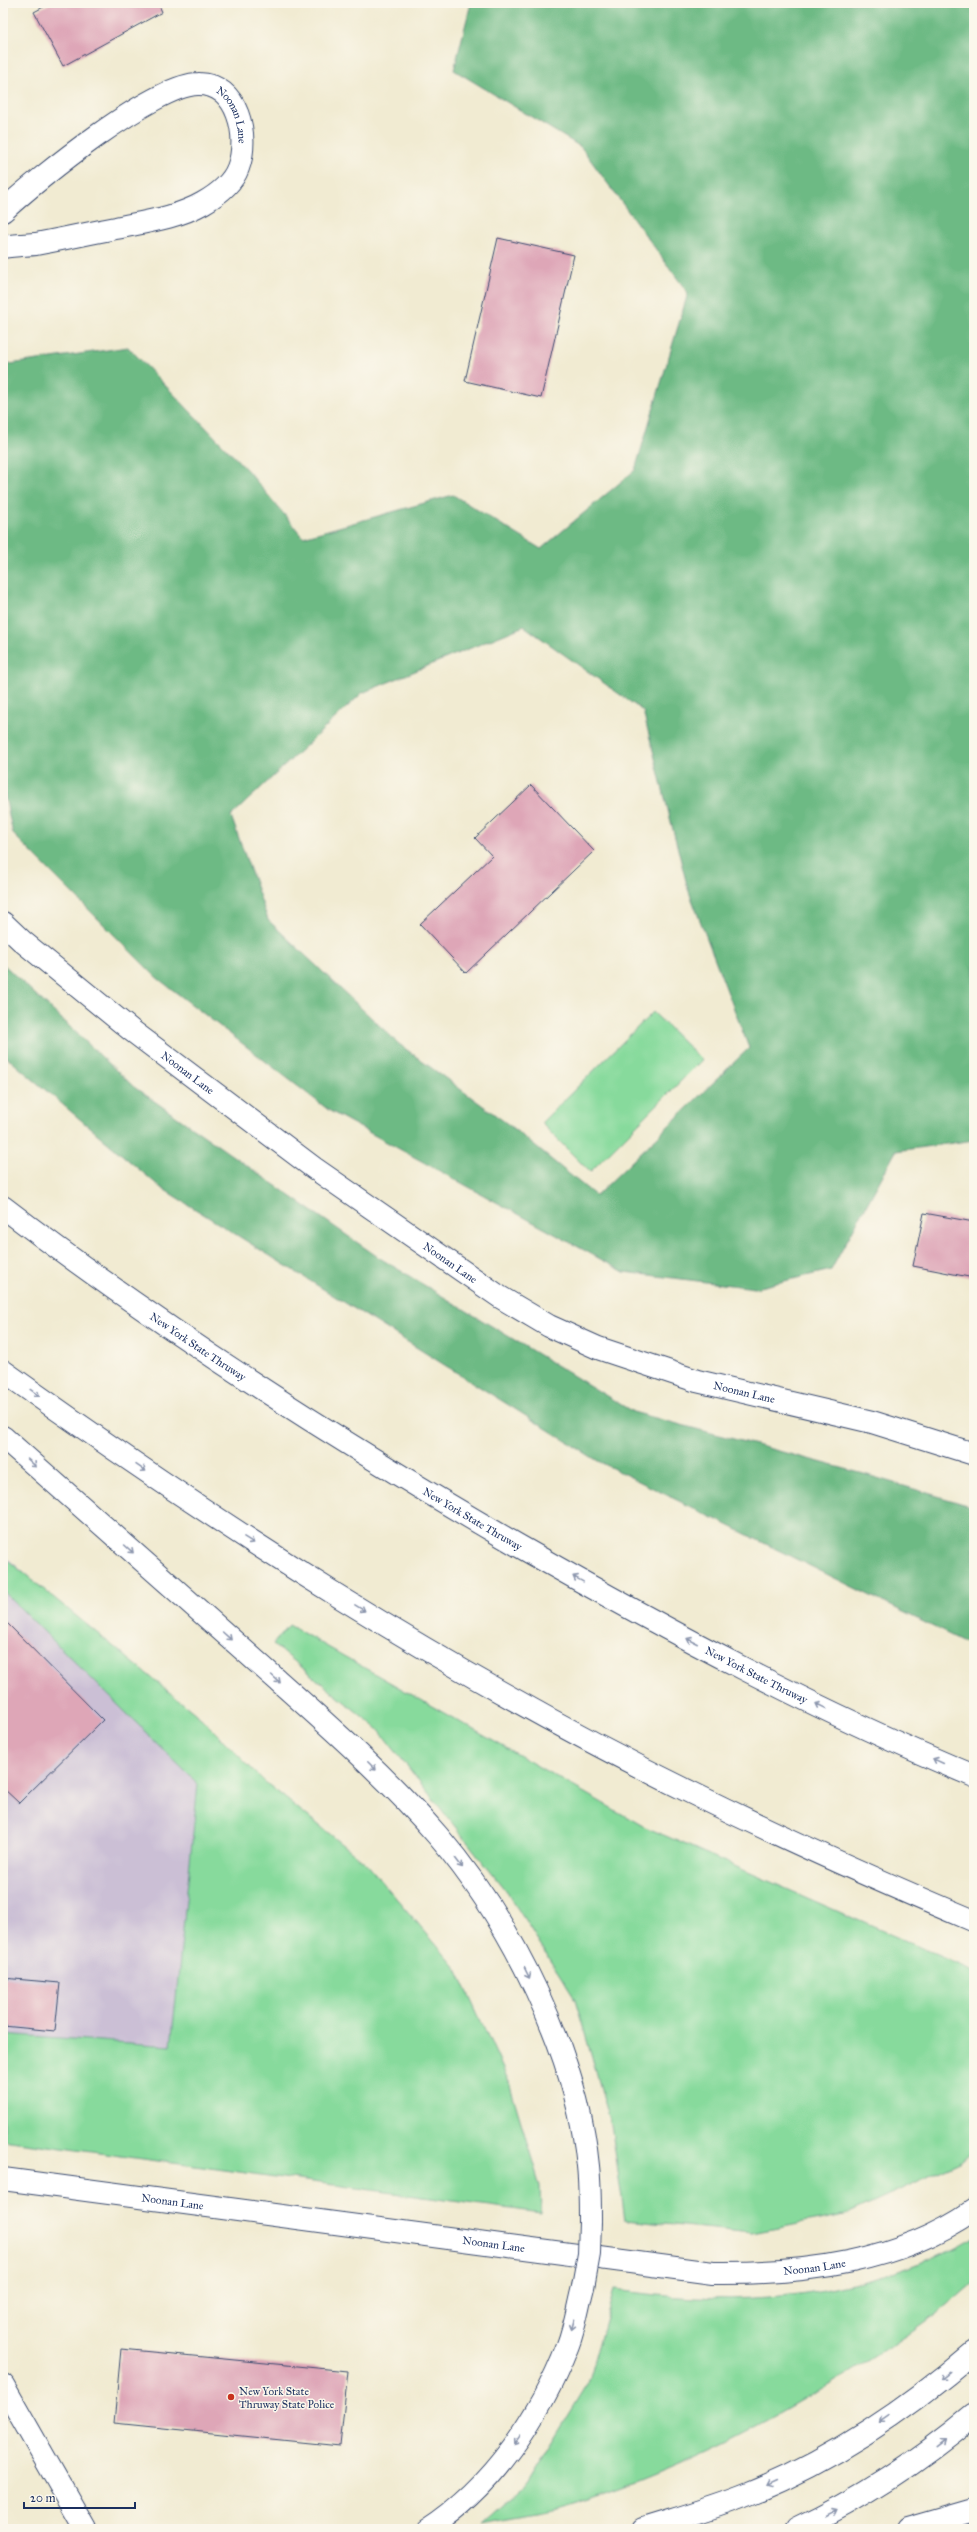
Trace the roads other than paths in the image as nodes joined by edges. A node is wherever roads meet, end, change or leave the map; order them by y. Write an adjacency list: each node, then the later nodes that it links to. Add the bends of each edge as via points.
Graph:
1 (3, 212): 2 (main road, Noonan Lane, via 119,120 148,102 177,88 198,84 216,88 232,101 240,121 243,144 238,168 224,189 202,204 138,224 34,244)
2 (3, 247)
3 (3, 923): 7 (main road, Noonan Lane, via 131,1030 308,1164 500,1297 549,1326 598,1348 697,1381 872,1422)
4 (3, 1207): 8 (main road, New York State Thruway, one-way to 4, via 860,1725 752,1672 655,1622 468,1516 212,1357 80,1265)
5 (3, 1371): 9 (main road, one-way to 9, via 220,1522 492,1686 691,1793 871,1877)
6 (3, 1437): 17 (main road, one-way to 17, bridge, via 361,1756 439,1837 477,1887 527,1973 548,2019 579,2114 588,2164 589,2254 583,2287 568,2344 548,2392 517,2442 481,2486)
7 (974, 1454)
8 (974, 1776)
9 (974, 1921)
10 (3, 2179): 11 (main road, Noonan Lane, via 713,2273 766,2274 819,2268 875,2255 922,2238)
11 (974, 2210)
12 (974, 2352): 18 (main road, one-way to 18, via 910,2402 811,2465 750,2494)
13 (3, 2385): 16 (main road)
14 (974, 2415): 19 (main road, one-way to 14, via 863,2495 905,2469)
15 (974, 2510): 20 (main road)
16 (85, 2529)
17 (428, 2529)
18 (642, 2529)
19 (797, 2529)
20 (908, 2529)

